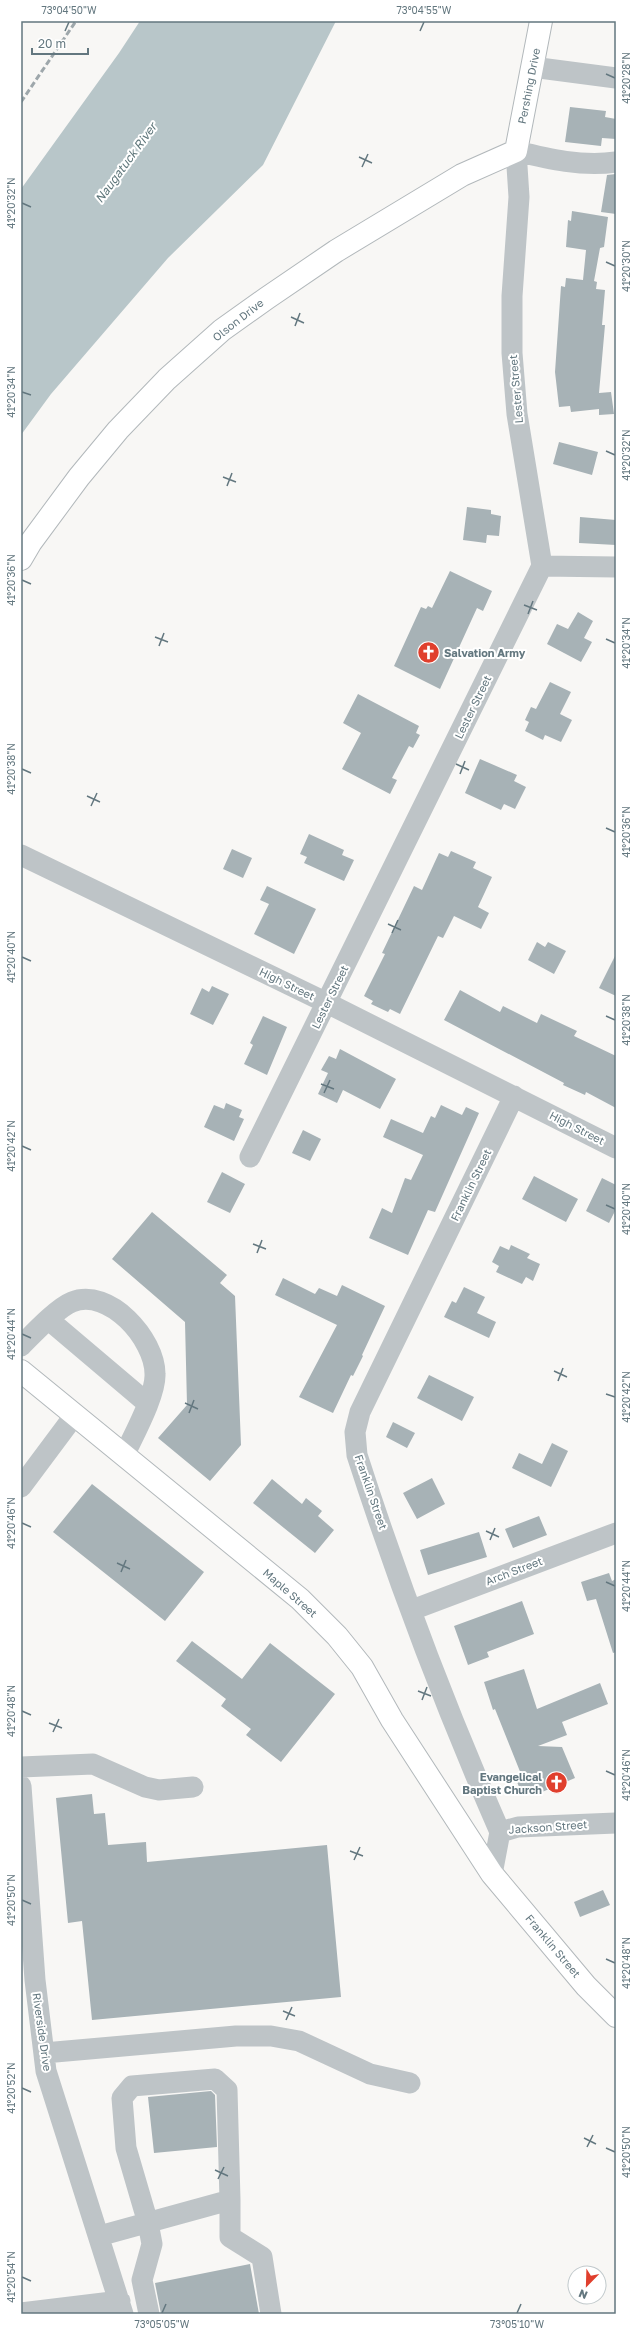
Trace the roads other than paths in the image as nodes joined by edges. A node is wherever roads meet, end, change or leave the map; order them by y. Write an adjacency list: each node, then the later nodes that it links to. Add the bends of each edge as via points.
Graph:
1 (541, 21): 2 (main road, Pershing Drive)
2 (532, 67): 3 (street); 4 (main road, Pershing Drive)
3 (616, 78)
4 (516, 151): 5 (street, via 549,159 583,163); 6 (main road, Olson Drive, via 462,175 336,252 222,330 167,379 118,430 79,477); 7 (street, Lester Street, via 519,197 512,296 512,353 517,414)
5 (616, 162)
6 (21, 559)
7 (542, 566): 8 (street); 10 (street, Lester Street)
8 (616, 567)
9 (21, 855): 10 (street, High Street)
10 (327, 1003): 11 (street, High Street); 13 (street, Lester Street)
11 (514, 1096): 12 (street, High Street); 22 (street, Franklin Street, via 356,1422 357,1455)
12 (616, 1148)
13 (250, 1157)
14 (49, 1320): 15 (street); 17 (street); 17 (street, via 71,1302 88,1299 116,1310 136,1327 144,1338 153,1360 156,1375)
15 (21, 1346)
16 (21, 1371): 18 (main road, Maple Street)
17 (147, 1403): 19 (street)
18 (74, 1416): 19 (main road, Maple Street); 20 (street)
19 (124, 1456): 28 (main road, Maple Street, via 300,1599 337,1636 362,1667 392,1720)
20 (21, 1487)
21 (616, 1533): 22 (street, Arch Street)
22 (412, 1610): 27 (street, Franklin Street)
23 (21, 1767): 25 (street, via 93,1764 145,1787 159,1790)
24 (21, 1786): 30 (street, Riverside Drive, via 35,1980)
25 (193, 1787)
26 (616, 1823): 27 (street, Jackson Street, via 518,1827)
27 (500, 1832): 28 (street, Jackson Street)
28 (492, 1874): 29 (main road, Franklin Street, via 586,1986)
29 (616, 2016)
30 (44, 2053): 31 (street, via 236,2036 271,2036 299,2041 370,2074); 34 (street, Riverside Drive, via 46,2071)
31 (410, 2083)
32 (230, 2200): 33 (street); 33 (street, via 227,2090 215,2079 132,2086 122,2098 126,2148); 38 (street, via 230,2237 262,2257)
33 (148, 2222): 34 (street); 37 (street, via 152,2244 142,2280)
34 (100, 2236): 35 (street, Riverside Drive)
35 (121, 2308): 36 (street)
36 (21, 2313)
37 (150, 2314)
38 (271, 2314)

